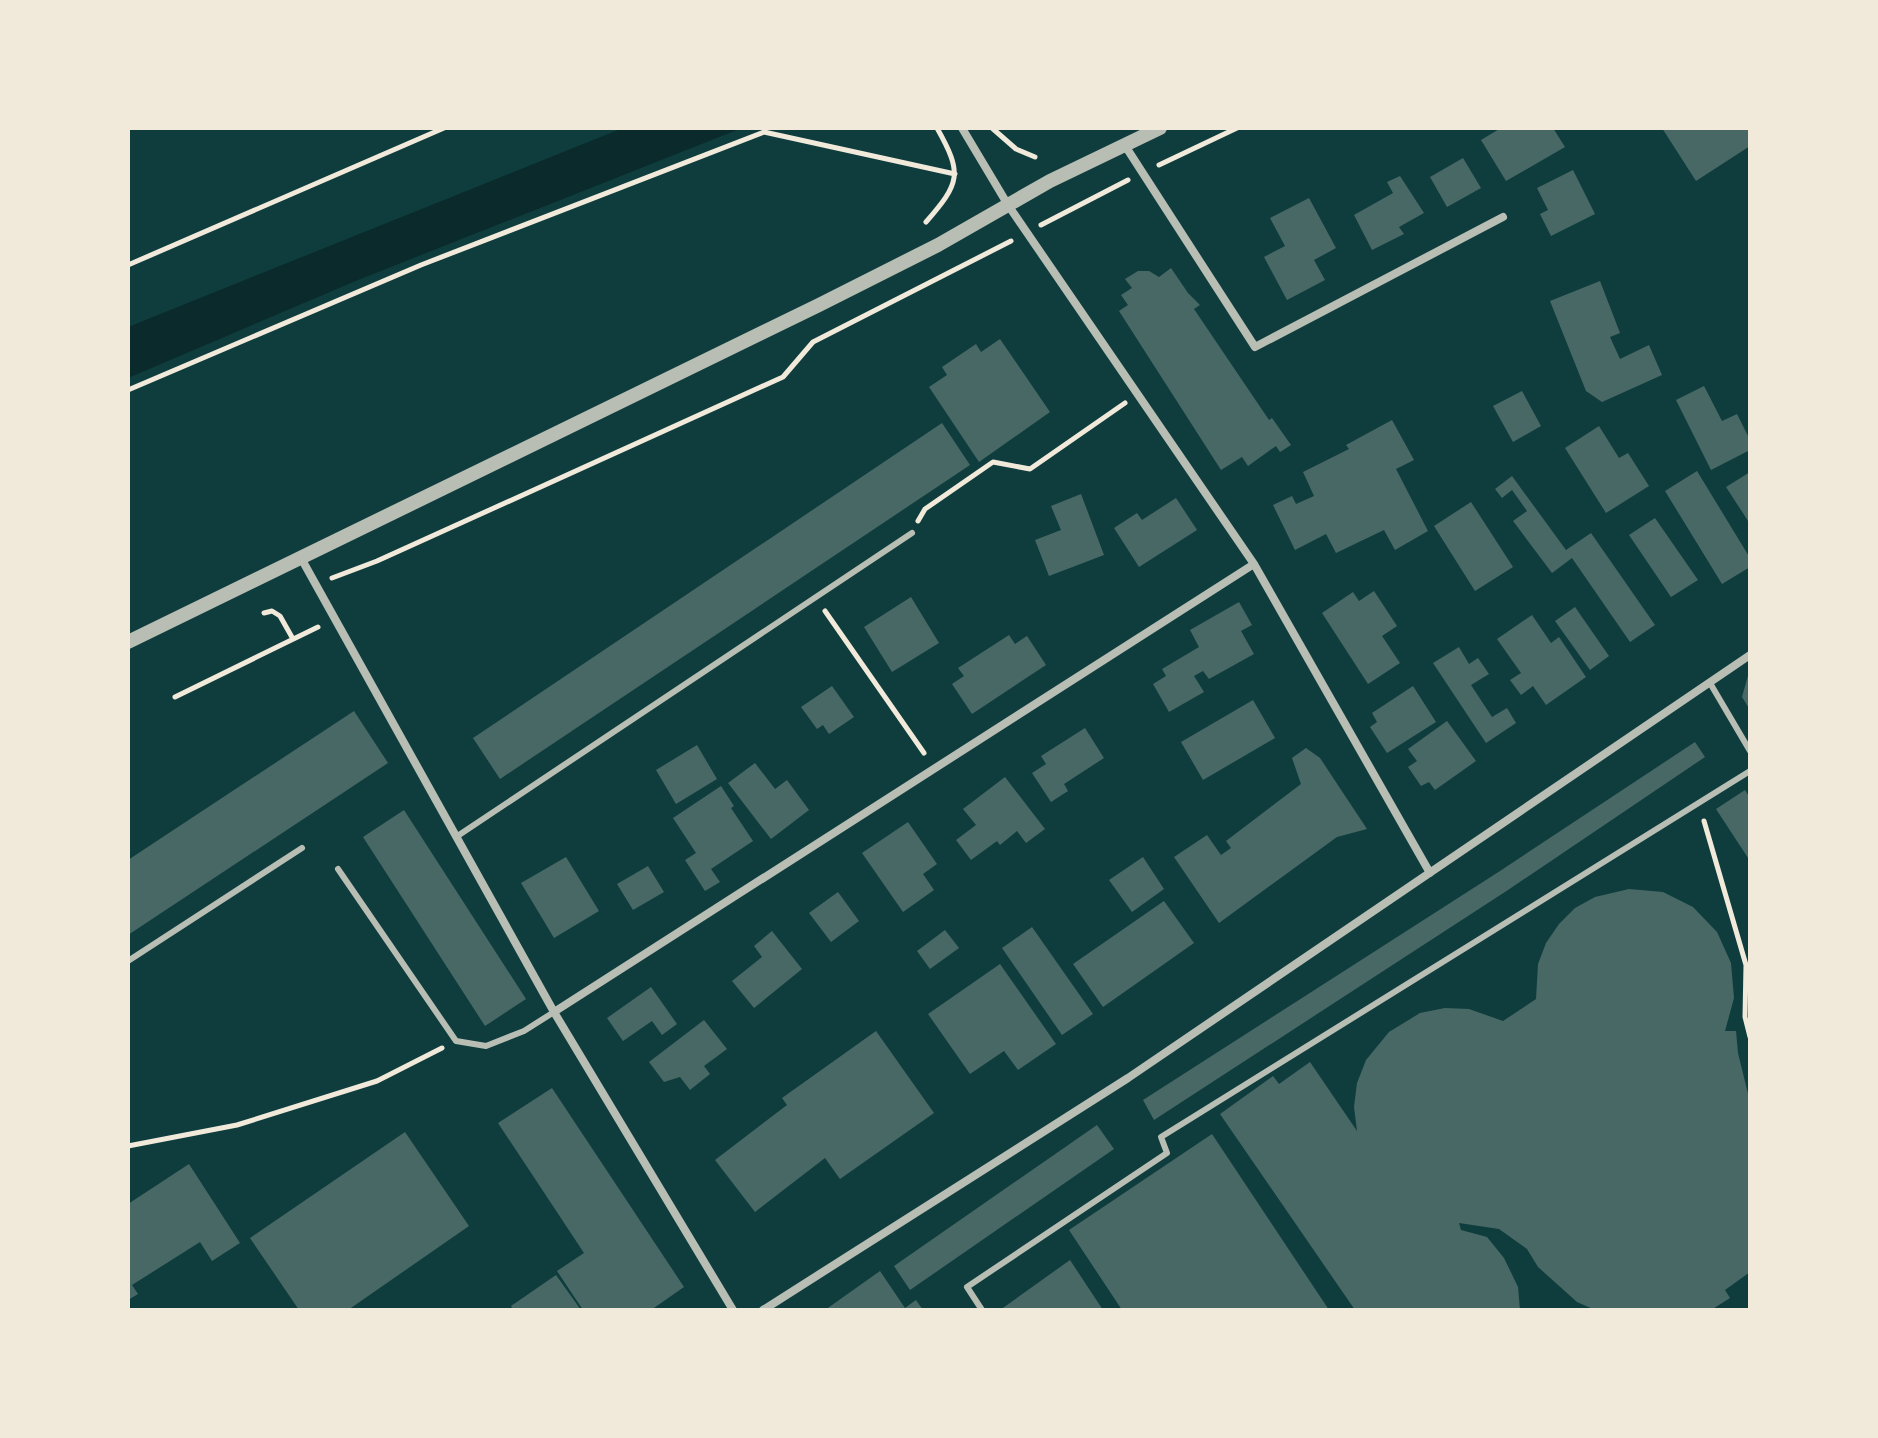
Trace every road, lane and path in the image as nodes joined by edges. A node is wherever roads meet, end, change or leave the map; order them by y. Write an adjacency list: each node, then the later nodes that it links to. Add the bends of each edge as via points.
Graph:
1 (444, 128): 15 (path)
2 (937, 128): 10 (path, via 952,154)
3 (962, 128): 11 (street)
4 (992, 128): 8 (path)
5 (1160, 128): 7 (street)
6 (1237, 128): 9 (path)
7 (1124, 144): 9 (street); 11 (street)
8 (1035, 157)
9 (1143, 173): 12 (street, via 1255,347); 14 (path)
10 (955, 174): 13 (path, via 950,192); 16 (path, via 764,132 421,265)
11 (1008, 205): 14 (street); 19 (street, via 819,305)
12 (1503, 217)
13 (926, 222)
14 (1026, 232): 17 (street); 21 (path, via 813,342 783,377 377,561)
15 (128, 265)
16 (128, 390)
17 (1137, 394): 18 (path, via 1030,469 993,462 925,509); 20 (street)
18 (912, 533): 22 (lane)
19 (301, 558): 21 (street); 26 (street)
20 (1254, 564): 31 (street); 37 (street)
21 (315, 584): 24 (street)
22 (816, 598): 31 (path); 34 (lane)
23 (264, 613): 25 (path, via 280,616)
24 (334, 619): 25 (path); 34 (street)
25 (293, 639): 29 (path)
26 (128, 642)
27 (1750, 655): 28 (street)
28 (1710, 683): 30 (lane); 37 (street)
29 (175, 697)
30 (1750, 751)
31 (934, 767): 39 (street)
32 (1750, 771): 33 (lane)
33 (1699, 802): 40 (path, via 1746,965); 45 (lane, via 1161,1137 1167,1153 967,1287)
34 (456, 837): 39 (street)
35 (302, 848): 38 (lane)
36 (338, 869): 41 (lane)
37 (1430, 873): 44 (street, via 1128,1078)
38 (128, 961)
39 (554, 1012): 41 (lane, via 486,1046); 43 (street)
40 (1750, 1037)
41 (456, 1041): 42 (path, via 377,1081 237,1125)
42 (128, 1146)
43 (733, 1310)
44 (763, 1310)
45 (982, 1310)

